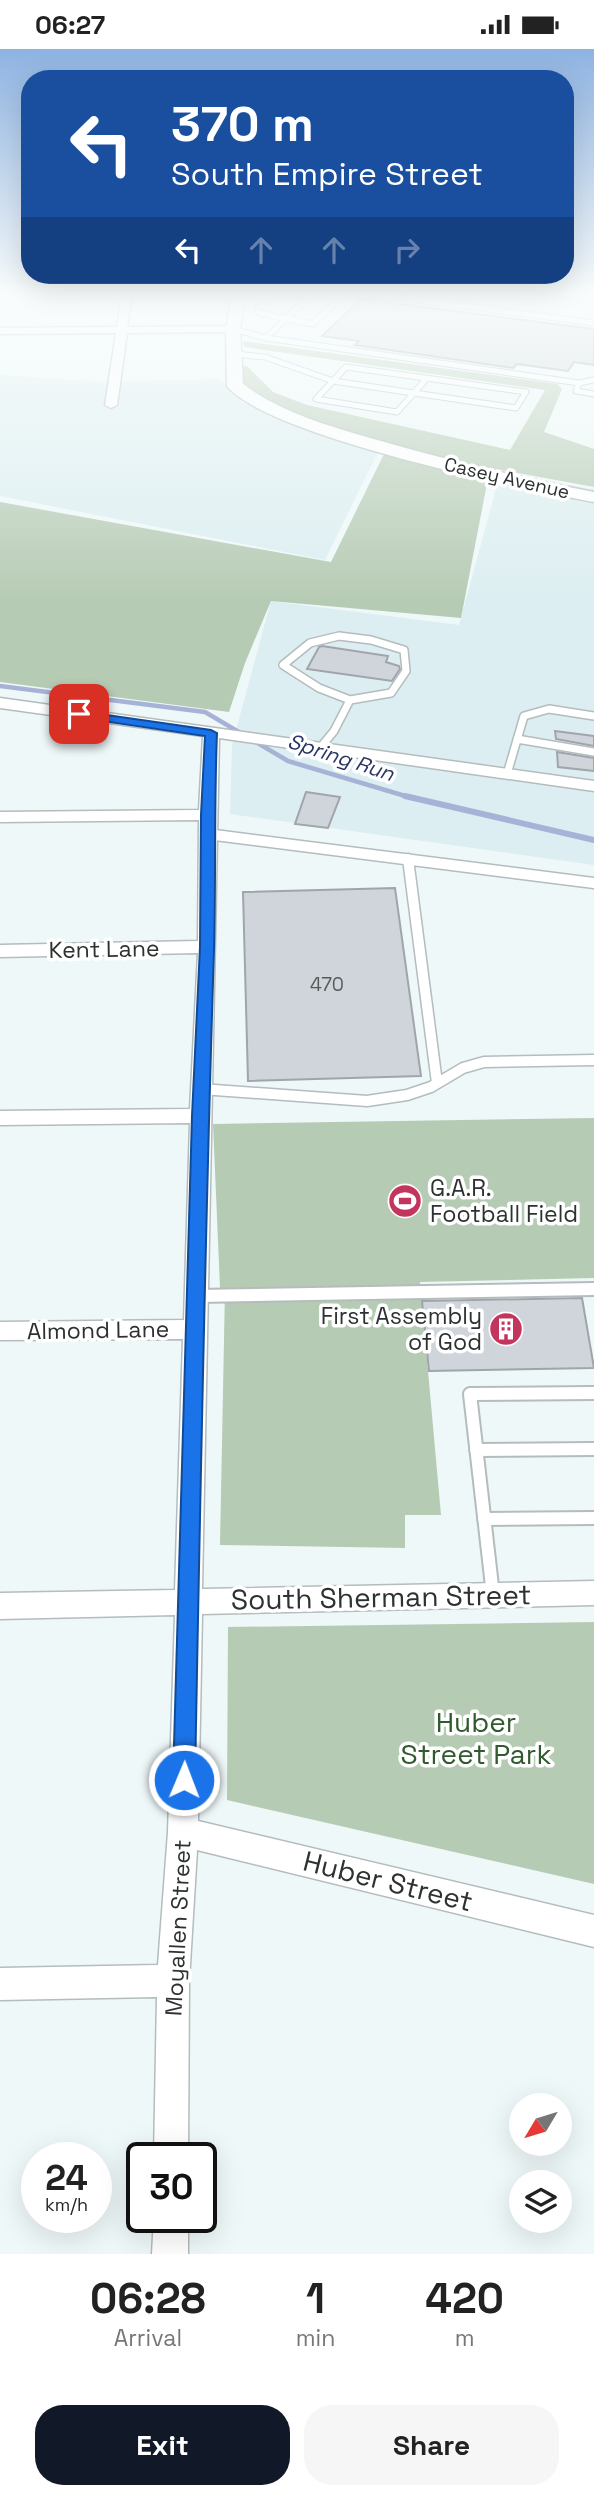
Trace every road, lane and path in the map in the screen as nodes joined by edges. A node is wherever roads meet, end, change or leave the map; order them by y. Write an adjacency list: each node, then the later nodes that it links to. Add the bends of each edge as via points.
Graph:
1 (112, 397): 7 (street)
2 (245, 397): 8 (street, Casey Avenue, via 265,408 482,475)
3 (318, 397): 4 (lane, via 397,412)
4 (410, 397)
5 (445, 397): 6 (lane, via 516,408)
6 (523, 397)
7 (111, 405)
8 (594, 497)
9 (350, 700): 9 (lane, via 319,688 283,666 295,649 318,637 362,637 404,650 406,671 391,693); 14 (lane)
10 (0, 703): 12 (street)
11 (594, 716): 13 (lane, via 531,710 524,716)
12 (211, 733): 14 (street); 19 (street, Moyallen Street)
13 (517, 739): 15 (lane); 16 (lane)
14 (320, 748): 16 (street)
15 (594, 752)
16 (507, 774): 17 (street)
17 (594, 786)
18 (0, 817): 19 (street)
19 (207, 825): 20 (lane); 22 (street, Moyallen Street)
20 (408, 859): 21 (lane); 25 (lane)
21 (594, 883)
22 (207, 947): 23 (street, Kent Lane); 26 (street, Moyallen Street)
23 (0, 951)
24 (594, 1060): 25 (lane, via 484,1062)
25 (437, 1083): 26 (lane, via 407,1095 368,1101)
26 (201, 1089): 27 (street, Moyallen Street)
27 (200, 1116): 28 (street); 30 (street, Moyallen Street)
28 (0, 1118)
29 (594, 1289): 30 (lane)
30 (196, 1296): 31 (street, Moyallen Street)
31 (196, 1329): 32 (street, Almond Lane); 40 (street, Moyallen Street)
32 (0, 1331)
33 (594, 1393): 35 (lane, via 470,1394)
34 (594, 1449): 35 (lane)
35 (476, 1450): 37 (lane)
36 (594, 1518): 37 (lane)
37 (484, 1519): 39 (lane)
38 (594, 1593): 39 (street, South Sherman Street)
39 (493, 1595): 40 (street, South Sherman Street)
40 (188, 1601): 41 (street, South Sherman Street); 42 (street, Moyallen Street)
41 (0, 1606)
42 (183, 1832): 43 (street, Huber Street); 44 (street, Moyallen Street)
43 (594, 1931)
44 (173, 1981): 45 (street); 46 (street, Moyallen Street)
45 (0, 1985)
46 (171, 2142)
47 (171, 2233): 48 (street)
48 (170, 2254)

